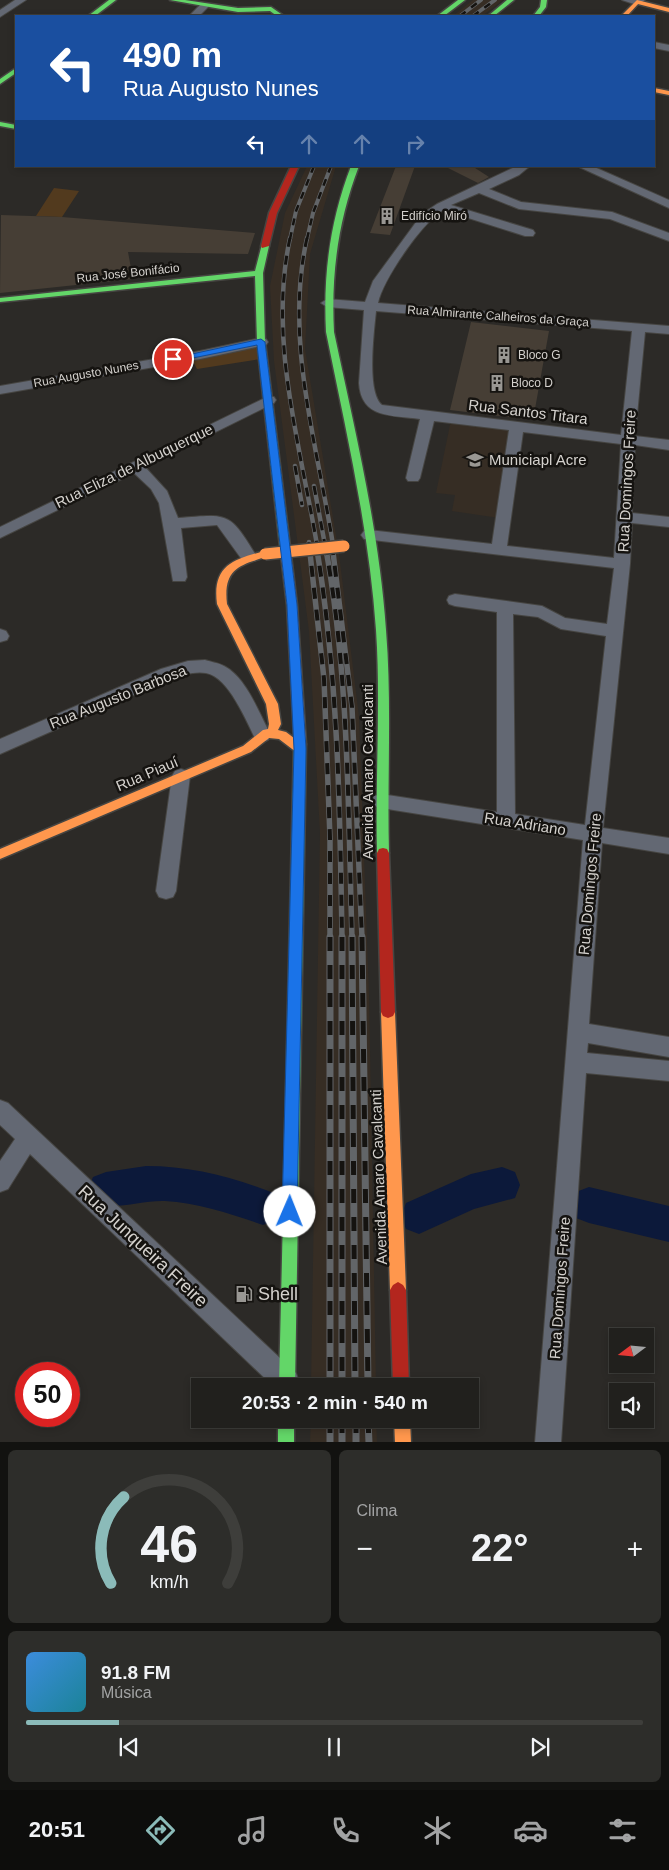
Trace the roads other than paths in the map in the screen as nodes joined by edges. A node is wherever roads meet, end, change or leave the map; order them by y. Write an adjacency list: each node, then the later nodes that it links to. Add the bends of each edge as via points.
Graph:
1 (21, 0): 11 (street)
2 (113, 0): 12 (main road)
3 (173, 0): 8 (main road)
4 (282, 0): 9 (main road)
5 (462, 0): 15 (main road)
6 (511, 0): 16 (main road)
7 (635, 1): 10 (main road); 17 (main road)
8 (205, 5): 9 (main road, via 238,10); 13 (street)
9 (270, 9): 14 (main road)
10 (669, 10)
11 (0, 14)
12 (91, 15)
13 (195, 15)
14 (279, 15)
15 (441, 15)
16 (492, 15)
17 (625, 15)
18 (655, 45): 19 (street)
19 (669, 48)
20 (15, 71): 21 (main road)
21 (0, 82)
22 (655, 90): 23 (main road)
23 (669, 93)
24 (0, 124): 25 (main road)
25 (15, 127)
26 (295, 167): 35 (main road, via 273,213)
27 (355, 167): 37 (main road, Avenida Amaro Cavalcanti, via 333,227 327,261)
28 (523, 167): 30 (street)
29 (584, 167): 31 (street)
30 (481, 190): 32 (street); 34 (street, via 519,205 612,216)
31 (669, 204)
32 (441, 206): 33 (street); 38 (street, via 426,217 376,285)
33 (529, 233)
34 (669, 237)
35 (259, 273): 36 (main road, Rua José Bonifácio); 41 (main road)
36 (0, 300)
37 (327, 304): 38 (street, Rua Almirante Calheiros da Graça); 54 (main road, Avenida Amaro Cavalcanti, via 355,450)
38 (371, 306): 39 (street, Rua Almirante Calheiros da Graça); 44 (street, Rua Santos Titara, via 366,394 369,402 374,408)
39 (639, 326): 40 (street, Rua Almirante Calheiros da Graça); 46 (street, Rua Domingos Freire)
40 (669, 330)
41 (261, 342): 42 (street, Rua Augusto Nunes); 43 (main road)
42 (0, 390)
43 (269, 400): 48 (street, Rua Eliza de Albuquerque); 62 (main road, via 289,570)
44 (428, 416): 45 (street, Rua Santos Titara); 49 (street)
45 (517, 427): 46 (street, Rua Santos Titara); 55 (street)
46 (628, 440): 47 (street, Rua Santos Titara); 50 (street, Rua Domingos Freire)
47 (669, 445)
48 (135, 466): 52 (street, via 163,496); 53 (street, Rua Eliza de Albuquerque)
49 (413, 478)
50 (624, 517): 51 (street); 57 (street, Rua Domingos Freire)
51 (669, 522)
52 (171, 524): 56 (street, via 219,520 225,523); 58 (street)
53 (0, 533)
54 (359, 543): 55 (street); 56 (main road, bridge); 68 (main road, Avenida Amaro Cavalcanti, via 379,608 383,673)
55 (500, 550): 57 (street)
56 (249, 557): 63 (main road, via 230,567 220,581 219,597)
57 (622, 564): 61 (street, Rua Domingos Freire)
58 (179, 577)
59 (455, 600): 60 (street)
60 (505, 608): 61 (street, via 542,612 561,623); 69 (street)
61 (615, 631): 70 (street, Rua Domingos Freire)
62 (296, 663): 63 (main road, via 290,698 286,703); 66 (main road)
63 (272, 704): 64 (main road, via 276,724)
64 (267, 734): 65 (street, Rua Augusto Barbosa, via 222,670 196,666 167,673); 66 (main road, via 282,735); 67 (main road, Rua Piauí, via 247,749)
65 (0, 747)
66 (300, 749): 82 (main road)
67 (181, 776): 72 (main road, Rua Piauí); 73 (street)
68 (381, 801): 69 (street, Rua Adriano); 83 (main road, Avenida Amaro Cavalcanti)
69 (506, 821): 70 (street, Rua Adriano)
70 (593, 834): 71 (street, Rua Adriano); 74 (street, Rua Domingos Freire)
71 (669, 846)
72 (0, 854)
73 (166, 890)
74 (579, 1032): 75 (street); 76 (street, Rua Domingos Freire)
75 (669, 1047)
76 (577, 1062): 77 (street); 88 (street, Rua Domingos Freire)
77 (669, 1071)
78 (0, 1110): 79 (street, Rua Junqueira Freire)
79 (28, 1138): 80 (street); 81 (street, Rua Junqueira Freire)
80 (0, 1181)
81 (281, 1378)
82 (287, 1378)
83 (401, 1378)
84 (286, 1428): 86 (main road)
85 (402, 1428): 87 (main road)
86 (286, 1442)
87 (403, 1442)
88 (548, 1442)

